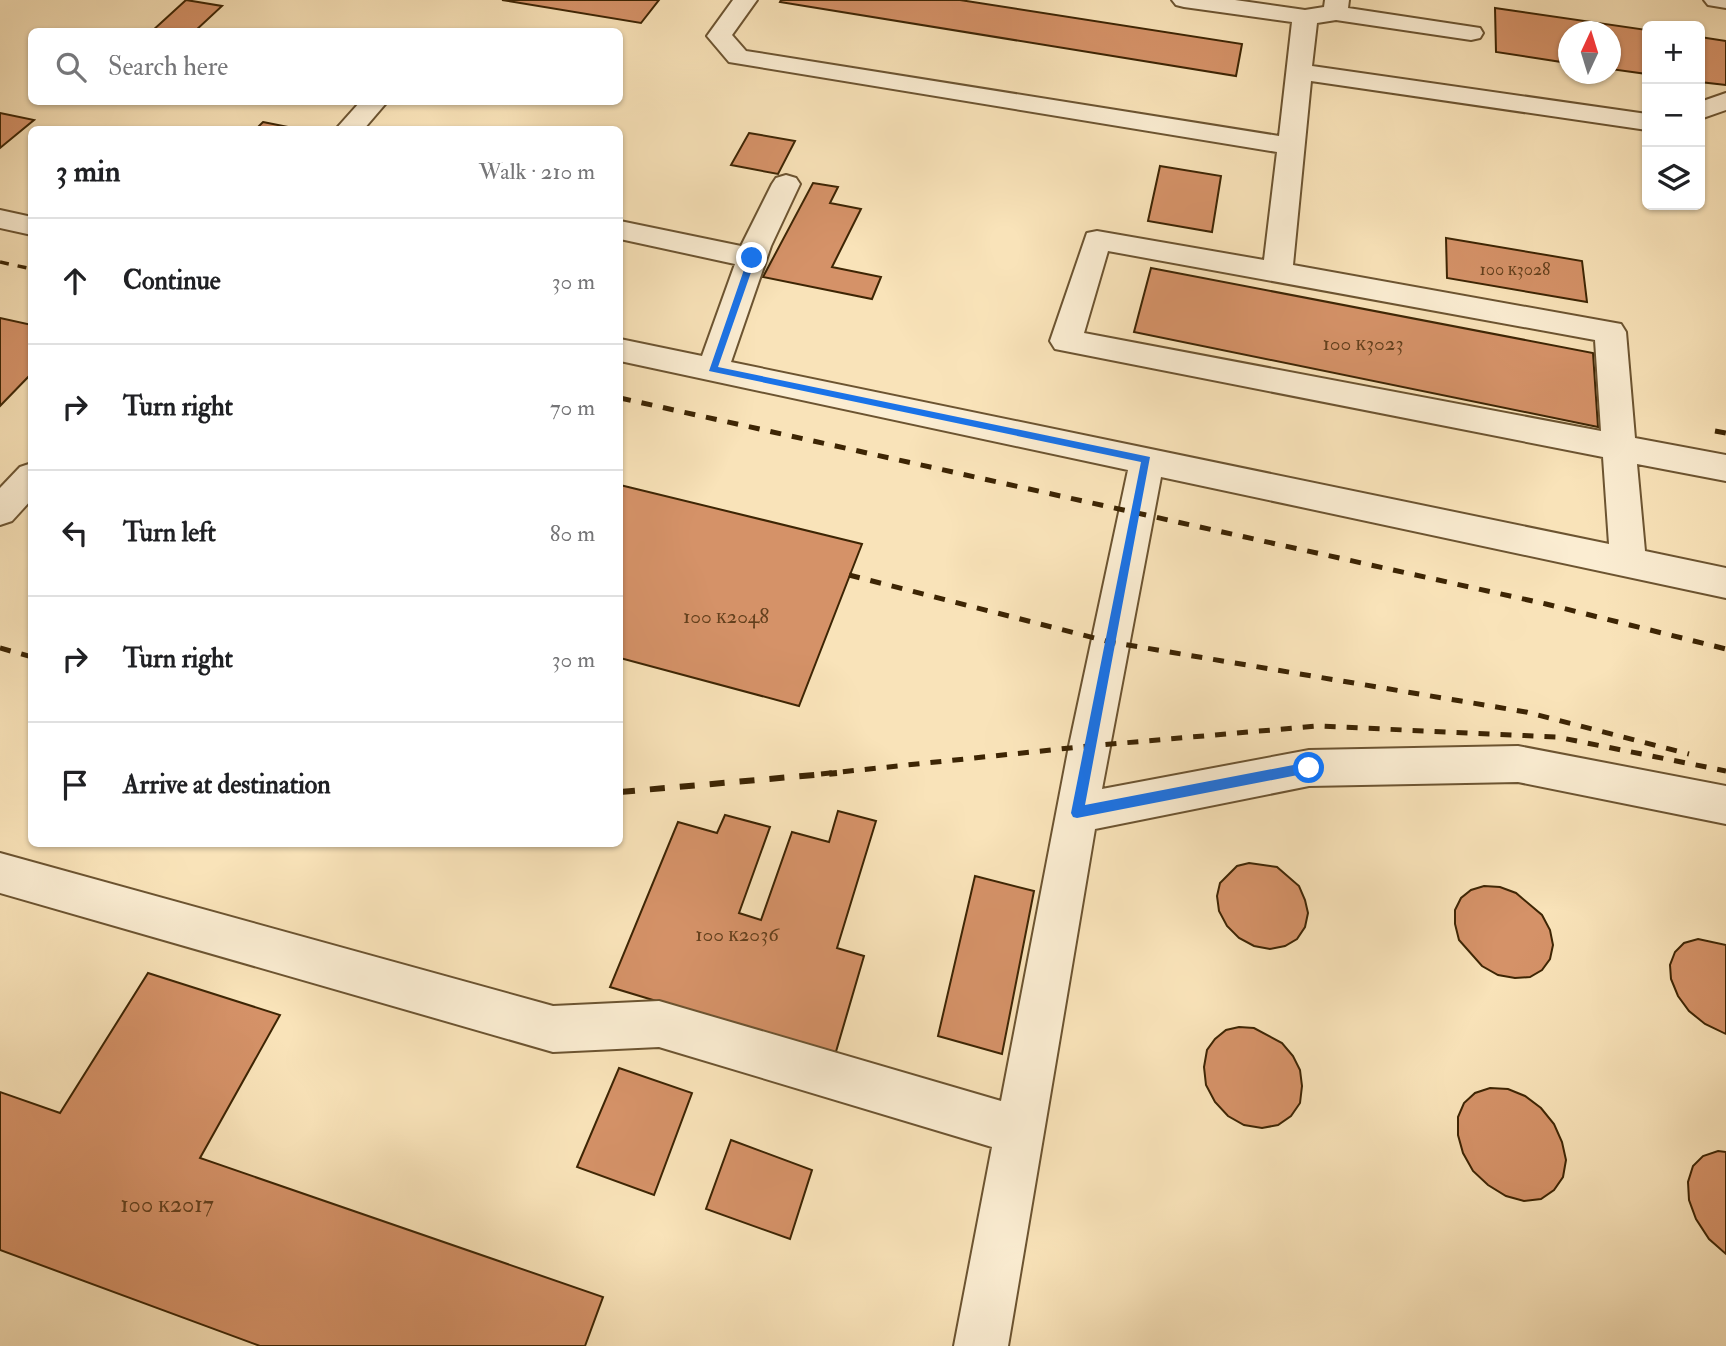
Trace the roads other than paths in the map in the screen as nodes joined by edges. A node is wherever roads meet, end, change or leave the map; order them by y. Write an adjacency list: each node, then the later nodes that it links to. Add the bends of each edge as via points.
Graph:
1 (745, 0): 14 (lane, via 719,36 738,57)
2 (1184, 0): 6 (lane)
3 (1716, 0): 4 (lane)
4 (1726, 1)
5 (1337, 6): 6 (lane); 7 (lane)
6 (1306, 17): 8 (lane)
7 (1471, 33)
8 (1299, 72): 12 (lane); 14 (lane)
9 (1726, 101): 11 (lane)
10 (370, 105): 13 (lane)
11 (1705, 109)
12 (1642, 121)
13 (352, 126)
14 (1291, 146): 20 (lane)
15 (786, 184): 19 (lane)
16 (0, 219): 17 (lane)
17 (28, 225)
18 (623, 231): 19 (lane)
19 (752, 258): 22 (lane)
20 (1277, 272): 23 (lane, via 1610,332); 23 (lane, via 1097,240 1066,341)
21 (623, 351): 22 (lane)
22 (713, 369): 24 (lane)
23 (1620, 448): 25 (lane); 28 (lane)
24 (1147, 460): 28 (lane); 31 (lane)
25 (1726, 468)
26 (28, 480): 27 (lane)
27 (0, 511)
28 (1628, 562): 29 (lane)
29 (1726, 583)
30 (1726, 805): 31 (lane, via 1518,764 1309,768)
31 (1077, 813): 33 (lane)
32 (0, 873): 33 (lane, via 553,1030 659,1024)
33 (1020, 1131): 34 (lane)
34 (981, 1346)

